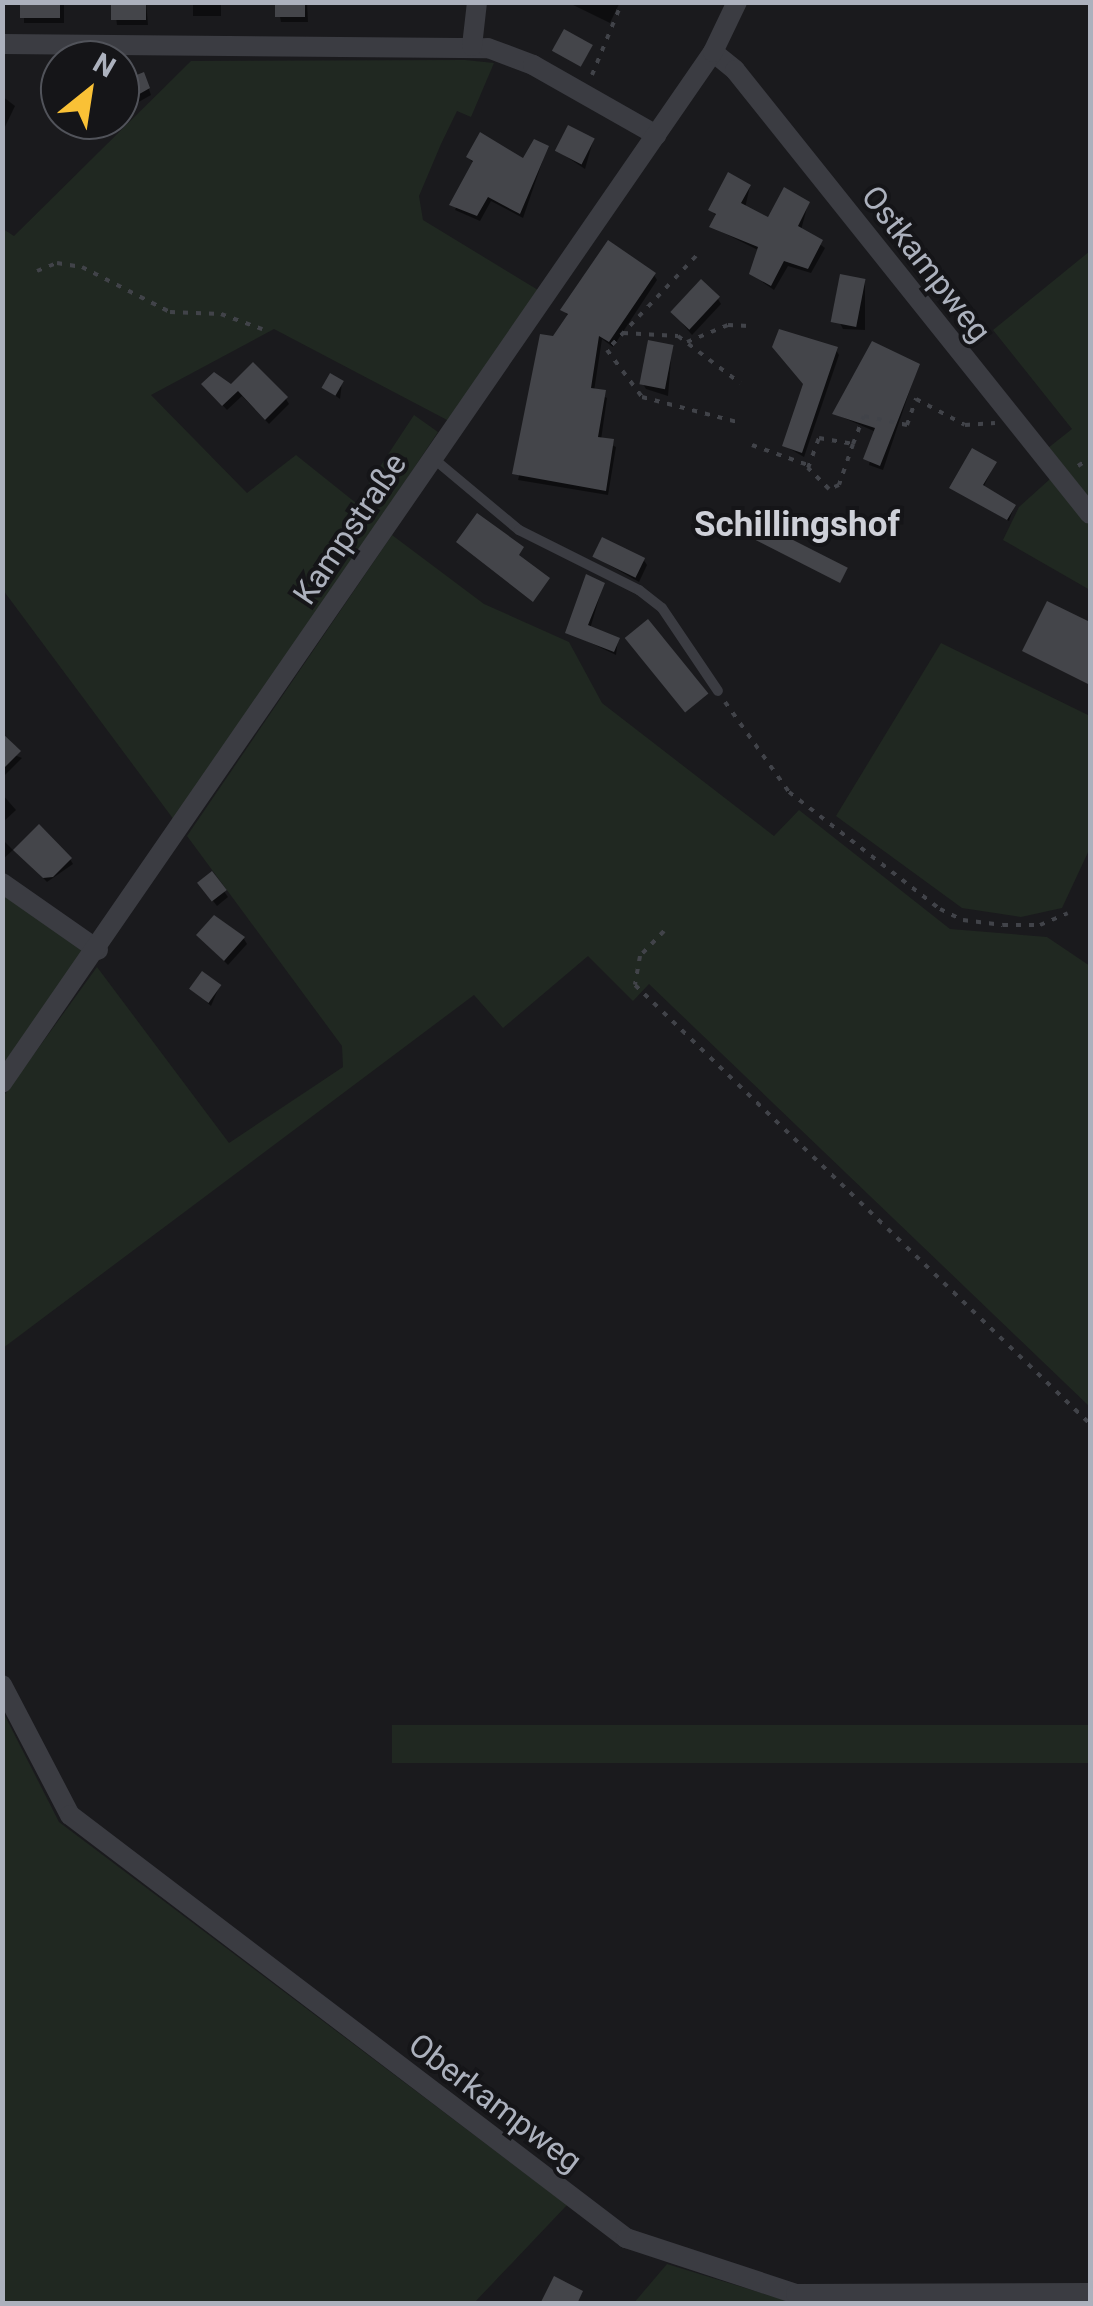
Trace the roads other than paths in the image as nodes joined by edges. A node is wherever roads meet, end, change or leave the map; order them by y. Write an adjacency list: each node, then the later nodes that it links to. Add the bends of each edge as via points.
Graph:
1 (476, 2): 4 (street)
2 (737, 2): 5 (street, Kampstraße)
3 (2, 44): 4 (street)
4 (472, 46): 6 (street, via 504,53)
5 (713, 52): 6 (street, Kampstraße); 8 (street, Ostkampweg, via 735,70)
6 (656, 134): 7 (street, Kampstraße)
7 (434, 460): 9 (lane, via 519,530 640,590 662,608); 11 (street, Kampstraße)
8 (1090, 514)
9 (718, 691)
10 (2, 883): 11 (street)
11 (98, 950): 12 (street, Kampstraße)
12 (2, 1083)
13 (2, 1685): 14 (street, Oberkampweg, via 70,1815 626,2238 796,2294)
14 (1090, 2293)

